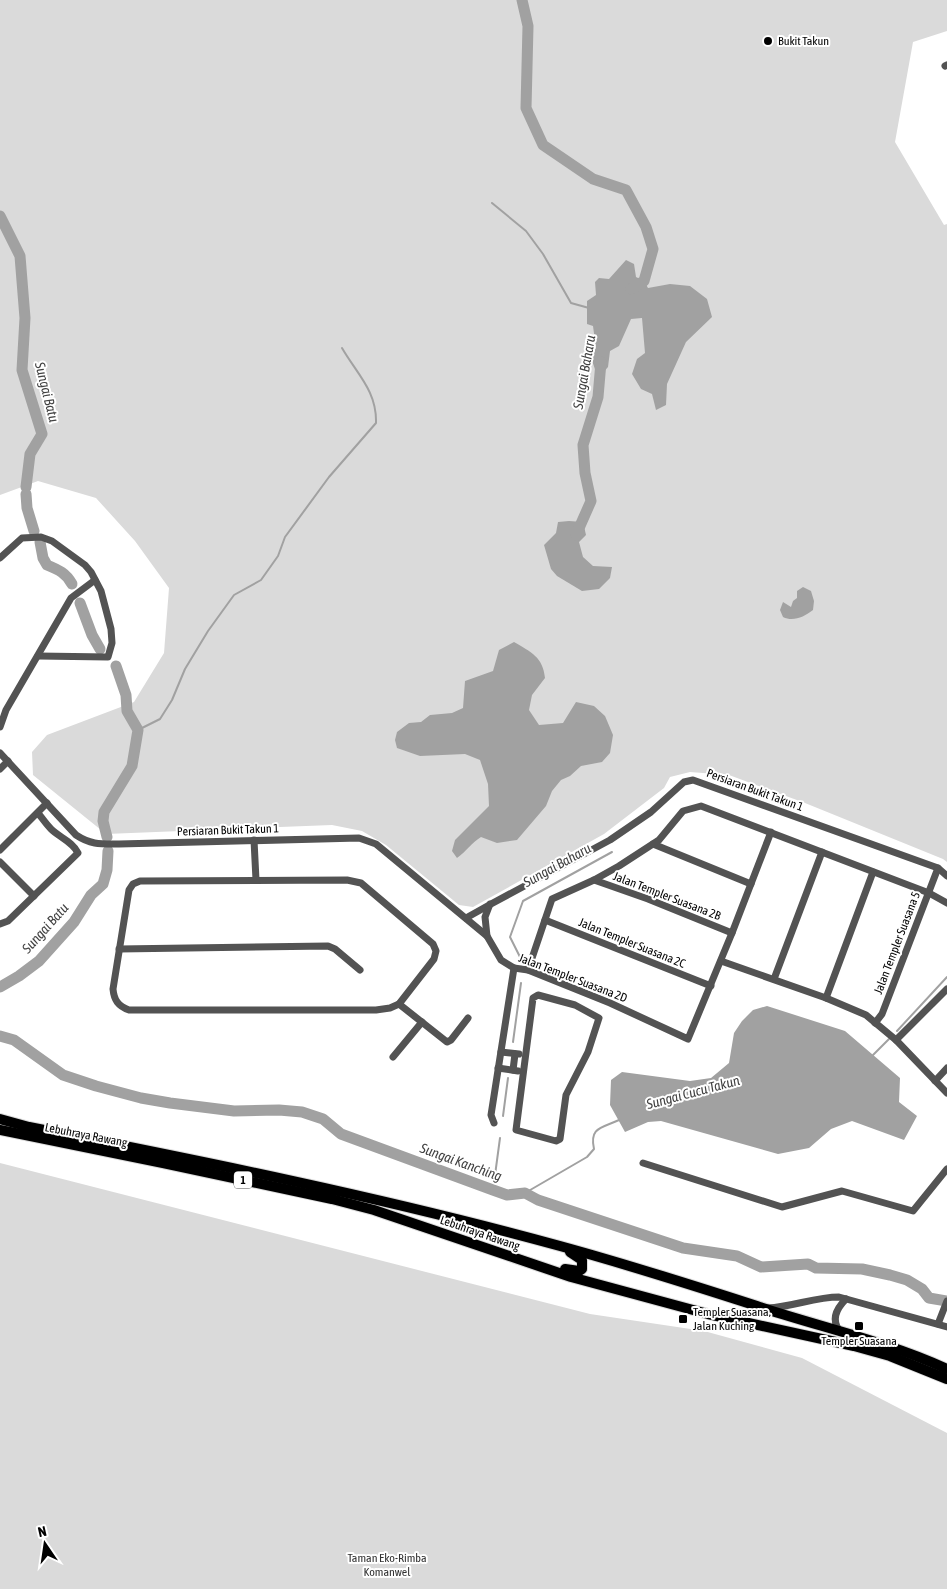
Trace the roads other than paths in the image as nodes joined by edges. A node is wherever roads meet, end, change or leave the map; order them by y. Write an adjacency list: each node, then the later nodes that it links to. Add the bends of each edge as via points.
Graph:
1 (0, 558): 2 (street, via 22,538 41,537 52,541 85,565)
2 (95, 580): 3 (street, via 71,598); 3 (street, via 111,629 108,657)
3 (38, 656): 4 (street)
4 (6, 710): 5 (street); 6 (street)
5 (0, 716)
6 (0, 726)
7 (0, 754): 8 (street, Persiaran Bukit Takun 1)
8 (8, 761): 9 (street); 10 (street, Persiaran Bukit Takun 1)
9 (0, 769)
10 (47, 803): 11 (street); 13 (street, Persiaran Bukit Takun 1, via 76,835 87,842)
11 (38, 813): 15 (street); 25 (street, via 78,852)
12 (771, 832): 14 (street, via 701,806 683,811); 16 (street); 23 (street)
13 (254, 840): 21 (street); 28 (street, Persiaran Bukit Takun 1, via 359,838 376,844)
14 (653, 844): 22 (street); 23 (street)
15 (0, 850)
16 (822, 852): 19 (street); 38 (street)
17 (0, 862): 25 (street)
18 (938, 868): 20 (street, Persiaran Bukit Takun 1); 24 (street, Jalan Templer Suasana 5); 27 (street, Persiaran Bukit Takun 1, via 693,780 684,782 651,812 610,840)
19 (874, 872): 24 (street); 41 (street)
20 (947, 876)
21 (256, 880): 33 (street, via 140,881 133,884 129,890); 42 (street, via 347,880 361,883 433,944 434,959)
22 (594, 880): 29 (street, via 552,899); 31 (street, Jalan Templer Suasana 2B)
23 (751, 884): 31 (street)
24 (929, 893): 26 (street); 45 (street, Jalan Templer Suasana 5, via 882,1014)
25 (34, 896): 30 (street, via 8,921)
26 (947, 903)
27 (490, 904): 28 (street); 32 (street, via 485,917)
28 (466, 918): 32 (street, Jalan Templer Suasana 2D)
29 (545, 920): 37 (street); 39 (street, Jalan Templer Suasana 2C)
30 (0, 924)
31 (732, 933): 34 (street)
32 (487, 936): 35 (street, Jalan Templer Suasana 2D, via 502,960)
33 (119, 949): 36 (street, via 328,946); 42 (street, via 114,997 123,1008 130,1010 376,1010)
34 (721, 961): 38 (street); 39 (street)
35 (514, 968): 37 (street, Jalan Templer Suasana 2D); 47 (street)
36 (360, 970)
37 (528, 970): 39 (street, Jalan Templer Suasana 2D, via 688,1039)
38 (774, 978): 41 (street)
39 (711, 986)
40 (947, 989): 46 (street)
41 (826, 998): 45 (street, via 866,1015)
42 (399, 1004): 44 (street)
43 (468, 1018): 44 (street, via 447,1042)
44 (422, 1022): 48 (street)
45 (875, 1023): 46 (street)
46 (896, 1040): 51 (street)
47 (501, 1052): 49 (street); 49 (street, via 517,1054 516,1070)
48 (393, 1057)
49 (498, 1068): 54 (street, via 491,1115)
50 (947, 1068): 51 (street)
51 (935, 1080): 52 (street)
52 (947, 1092)
53 (0, 1119): 59 (highway, Lebuhraya Rawang / 1, via 334,1190)
54 (494, 1123)
55 (0, 1130): 60 (highway, Lebuhraya Rawang / 1, via 332,1199 401,1218)
56 (516, 1130): 56 (street, via 533,998 538,995 575,1005 598,1016 588,1052 566,1095 560,1139 556,1141)
57 (643, 1163): 58 (street, via 782,1207 842,1191 913,1211)
58 (947, 1169)
59 (559, 1245): 60 (highway, via 582,1260 582,1269); 63 (highway, Lebuhraya Rawang / 1)
60 (545, 1268): 68 (highway, Lebuhraya Rawang / 1, via 708,1314 863,1348)
61 (846, 1299): 63 (street, via 831,1297); 64 (street); 66 (street, via 836,1314)
62 (947, 1301): 64 (street)
63 (762, 1308): 66 (highway, Lebuhraya Rawang / 1)
64 (938, 1324): 65 (street)
65 (947, 1327)
66 (839, 1330): 67 (highway, Lebuhraya Rawang / 1)
67 (947, 1369)
68 (947, 1379)

